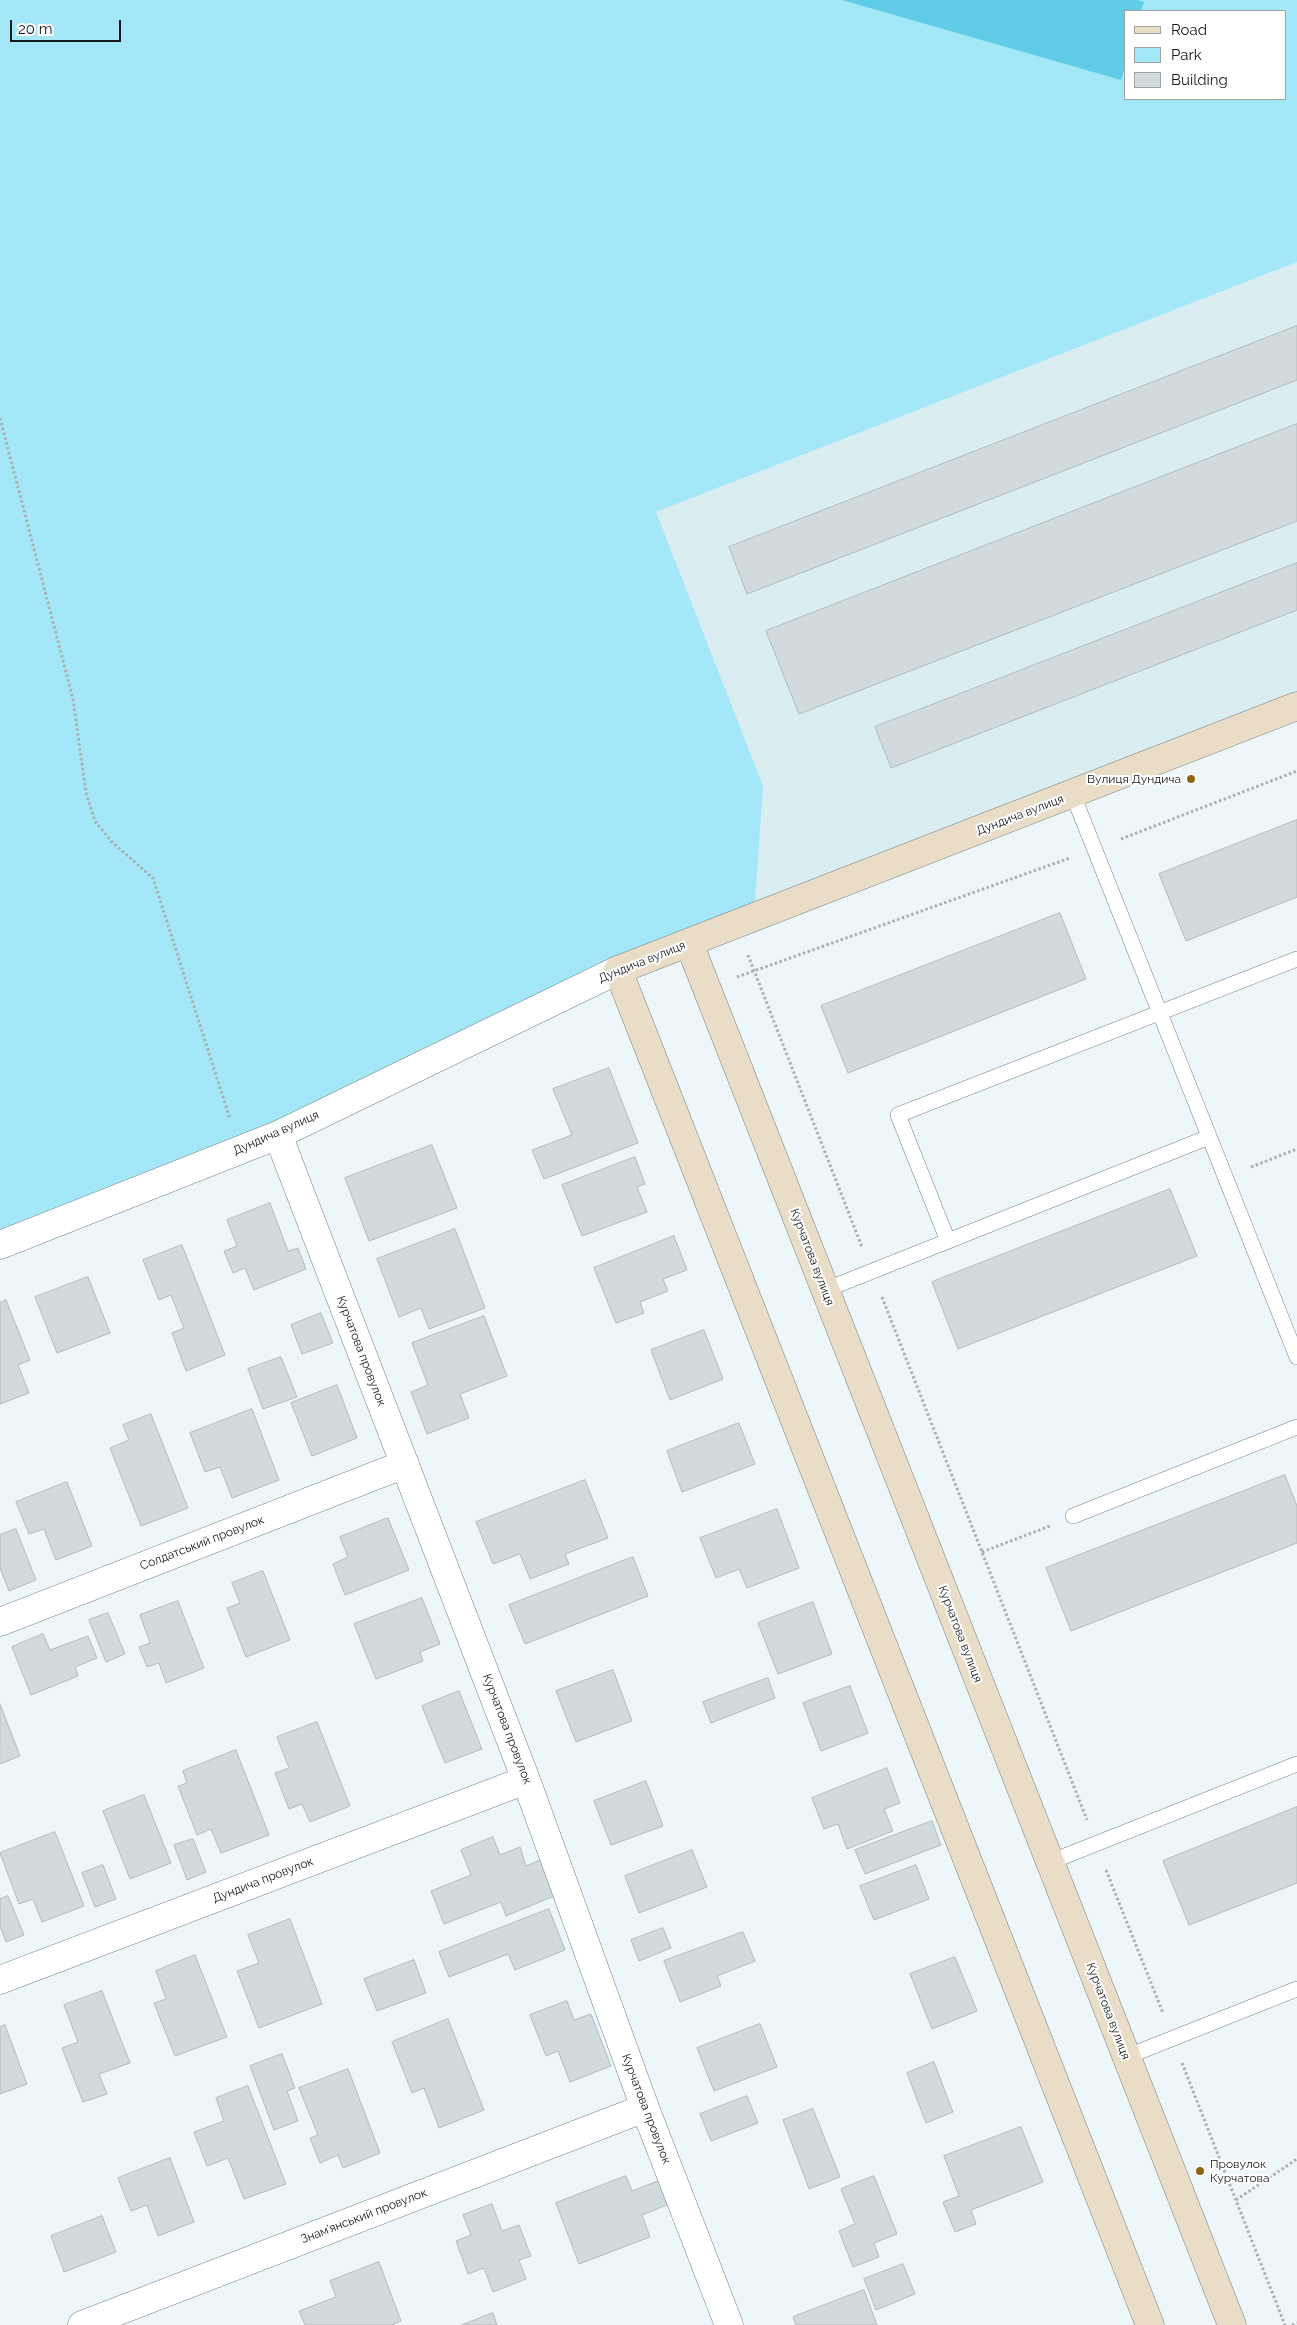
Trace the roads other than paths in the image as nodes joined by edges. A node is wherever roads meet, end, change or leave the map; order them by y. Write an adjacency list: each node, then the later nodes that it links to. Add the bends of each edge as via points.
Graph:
1 (1297, 706): 2 (street, Дундича вулиця)
2 (1072, 795): 3 (street, Дундича вулиця); 6 (lane)
3 (688, 943): 5 (street, Дундича вулиця); 11 (street, Курчатова вулиця)
4 (1297, 959): 6 (lane)
5 (618, 970): 7 (street, Дундича вулиця); 26 (street)
6 (1159, 1013): 8 (lane); 9 (lane, via 898,1115)
7 (278, 1135): 10 (street, Дундича вулиця); 14 (street, Курчатова провулок)
8 (1209, 1137): 9 (lane); 12 (lane)
9 (948, 1242): 11 (lane)
10 (0, 1246)
11 (825, 1290): 19 (street, Курчатова вулиця)
12 (1297, 1357)
13 (1297, 1427): 15 (lane)
14 (405, 1464): 16 (street, Солдатський провулок); 18 (street, Курчатова провулок)
15 (1073, 1516)
16 (0, 1622)
17 (1297, 1764): 19 (lane)
18 (526, 1780): 20 (street, Дундича провулок); 23 (street, Курчатова провулок)
19 (1050, 1862): 22 (street, Курчатова вулиця)
20 (0, 1980)
21 (1297, 1989): 22 (lane)
22 (1126, 2057): 27 (street, Курчатова вулиця)
23 (645, 2108): 24 (street, Знам’янський провулок); 25 (street, Курчатова провулок)
24 (82, 2325)
25 (729, 2325)
26 (1150, 2325)
27 (1232, 2325)

